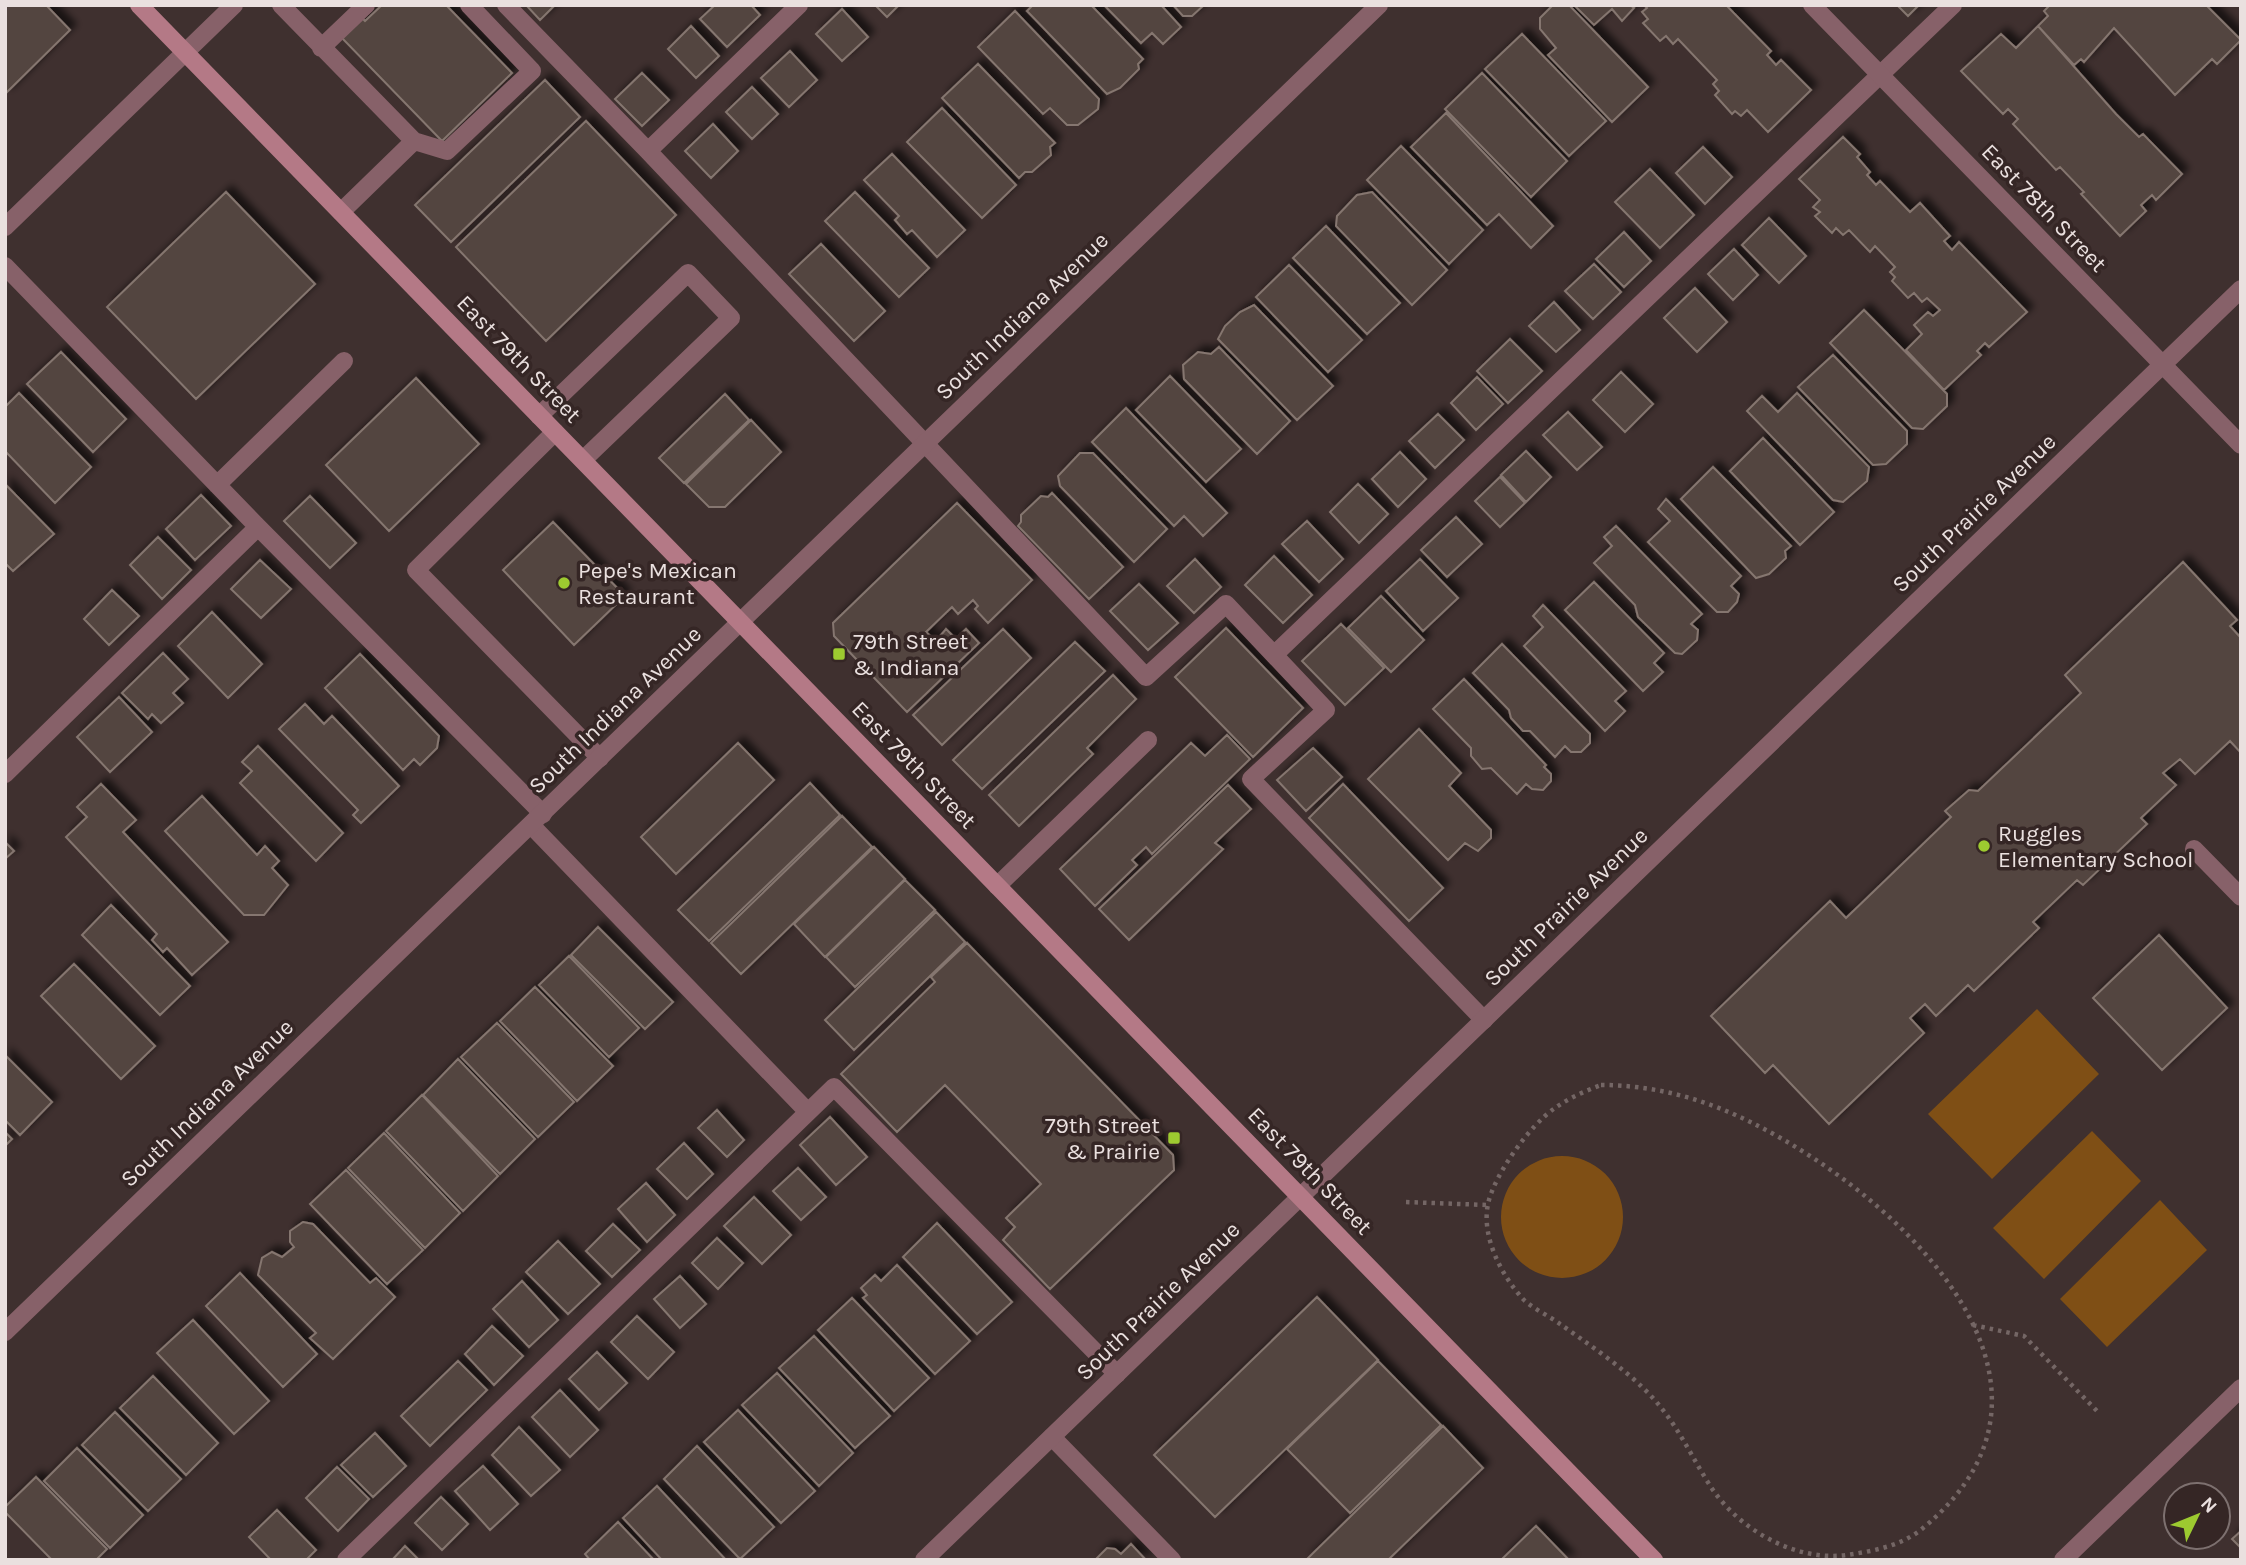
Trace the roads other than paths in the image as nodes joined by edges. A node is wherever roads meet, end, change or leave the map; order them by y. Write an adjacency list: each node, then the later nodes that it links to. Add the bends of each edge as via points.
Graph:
1 (139, 5): 12 (main road, East 79th Street)
2 (234, 5): 12 (street)
3 (281, 5): 11 (street)
4 (366, 5): 11 (street)
5 (469, 5): 14 (street)
6 (506, 5): 13 (street)
7 (799, 5): 17 (street)
8 (1379, 5): 26 (street, South Indiana Avenue)
9 (1812, 5): 15 (street, East 78th Street)
10 (1953, 5): 15 (street)
11 (321, 48): 16 (street)
12 (185, 52): 18 (main road, East 79th Street); 19 (street)
13 (551, 52): 14 (street); 17 (street)
14 (532, 71): 16 (street, via 447,151)
15 (1880, 75): 23 (street, East 78th Street); 32 (street)
16 (414, 141): 18 (street)
17 (648, 151): 26 (street)
18 (341, 212): 24 (main road, East 79th Street)
19 (5, 227)
20 (5, 266): 29 (street)
21 (2241, 289): 23 (street, South Prairie Avenue)
22 (344, 361): 29 (street)
23 (2163, 365): 27 (street, East 78th Street); 40 (street, South Prairie Avenue)
24 (539, 416): 25 (main road, East 79th Street); 28 (street, via 688,273 731,318)
25 (555, 432): 28 (main road, East 79th Street); 34 (street, via 416,570)
26 (925, 444): 31 (street, South Indiana Avenue); 32 (street, via 1146,677 1226,604)
27 (2241, 445)
28 (583, 460): 31 (main road, East 79th Street)
29 (217, 485): 30 (street)
30 (258, 527): 35 (street); 36 (street)
31 (741, 622): 34 (street, South Indiana Avenue); 38 (main road, East 79th Street)
32 (1275, 655): 40 (street, via 1326,710 1251,779)
33 (1148, 740): 38 (street)
34 (600, 758): 36 (street, South Indiana Avenue)
35 (5, 774)
36 (537, 819): 41 (street); 43 (street, South Indiana Avenue)
37 (2194, 849): 39 (street)
38 (998, 886): 42 (main road, East 79th Street)
39 (2241, 897)
40 (1484, 1020): 42 (street, South Prairie Avenue)
41 (807, 1111): 44 (street, via 834,1087); 47 (street)
42 (1301, 1198): 44 (street, South Prairie Avenue); 50 (main road, East 79th Street)
43 (5, 1332)
44 (1117, 1374): 46 (street, South Prairie Avenue)
45 (2241, 1388): 51 (street)
46 (1052, 1437): 48 (street, South Prairie Avenue); 49 (street)
47 (346, 1560)
48 (924, 1560)
49 (1172, 1560)
50 (1654, 1560)
51 (2063, 1560)

